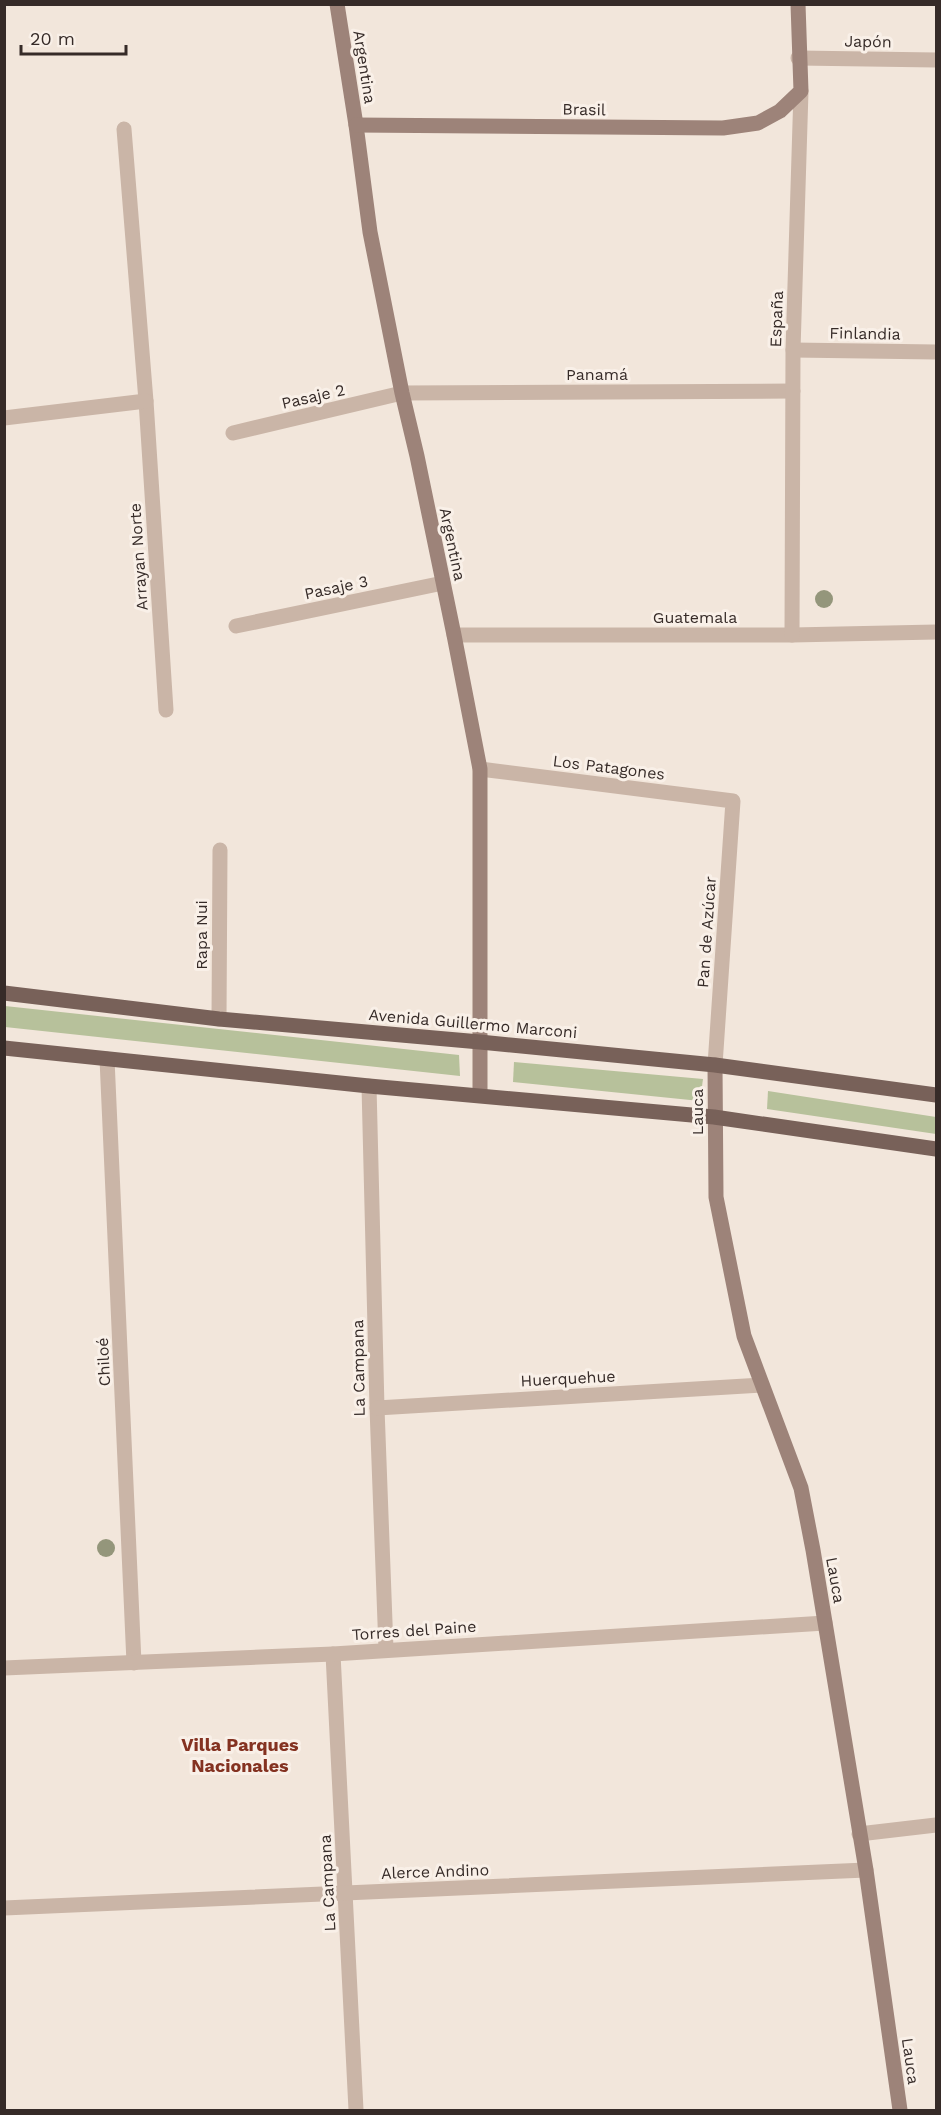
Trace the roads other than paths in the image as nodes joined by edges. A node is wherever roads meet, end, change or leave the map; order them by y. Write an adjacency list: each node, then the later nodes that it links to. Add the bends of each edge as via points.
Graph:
1 (337, 4): 6 (street, Argentina)
2 (798, 4): 3 (street, España)
3 (798, 58): 4 (street, Japón); 5 (street, España)
4 (936, 60)
5 (801, 91): 6 (street, Brasil, via 780,111 758,123 723,128); 8 (street, España)
6 (356, 124): 11 (street, Argentina, via 370,232)
7 (124, 129): 12 (street, Arrayan Norte)
8 (793, 350): 9 (street, Finlandia); 10 (street, España)
9 (936, 352)
10 (793, 391): 11 (street, Panamá); 19 (street, España)
11 (402, 393): 14 (street, Pasaje 2); 15 (street, Argentina)
12 (146, 401): 13 (street); 20 (street, Arrayan Norte)
13 (4, 418)
14 (233, 433)
15 (443, 583): 16 (street, Pasaje 3); 18 (street, Argentina)
16 (236, 626)
17 (936, 632): 19 (street, Guatemala)
18 (454, 635): 19 (street, Guatemala); 21 (street, Argentina)
19 (792, 635)
20 (166, 710)
21 (480, 769): 22 (street, Los Patagones); 26 (street, Argentina)
22 (733, 801): 29 (street, Pan de Azúcar)
23 (219, 850): 25 (street, Rapa Nui)
24 (4, 993): 25 (main road, Avenida Guillermo Marconi)
25 (219, 1019): 26 (main road, Avenida Guillermo Marconi)
26 (480, 1041): 29 (main road, Avenida Guillermo Marconi); 31 (street, Argentina)
27 (4, 1048): 28 (main road)
28 (107, 1059): 30 (main road); 40 (street, Chiloé)
29 (715, 1065): 32 (main road, Avenida Guillermo Marconi); 33 (street, Lauca)
30 (369, 1086): 31 (main road); 36 (street, La Campana)
31 (480, 1095): 33 (main road)
32 (936, 1095)
33 (714, 1117): 34 (main road); 35 (street, Lauca, via 716,1197 744,1336)
34 (936, 1149)
35 (762, 1385): 36 (street, Huerquehue); 37 (street, Lauca, via 801,1488)
36 (377, 1408): 38 (street, La Campana)
37 (825, 1623): 38 (street, Torres del Paine); 43 (street, Lauca)
38 (386, 1649): 39 (street, Torres del Paine)
39 (333, 1654): 40 (street, Torres del Paine); 45 (street, La Campana)
40 (134, 1663): 41 (street, Torres del Paine)
41 (4, 1668)
42 (936, 1825): 43 (street)
43 (859, 1834): 44 (street, Lauca)
44 (866, 1870): 45 (street, Alerce Andino); 48 (street, Lauca)
45 (345, 1893): 46 (street, Alerce Andino); 47 (street, La Campana)
46 (4, 1908)
47 (356, 2110)
48 (900, 2110)

